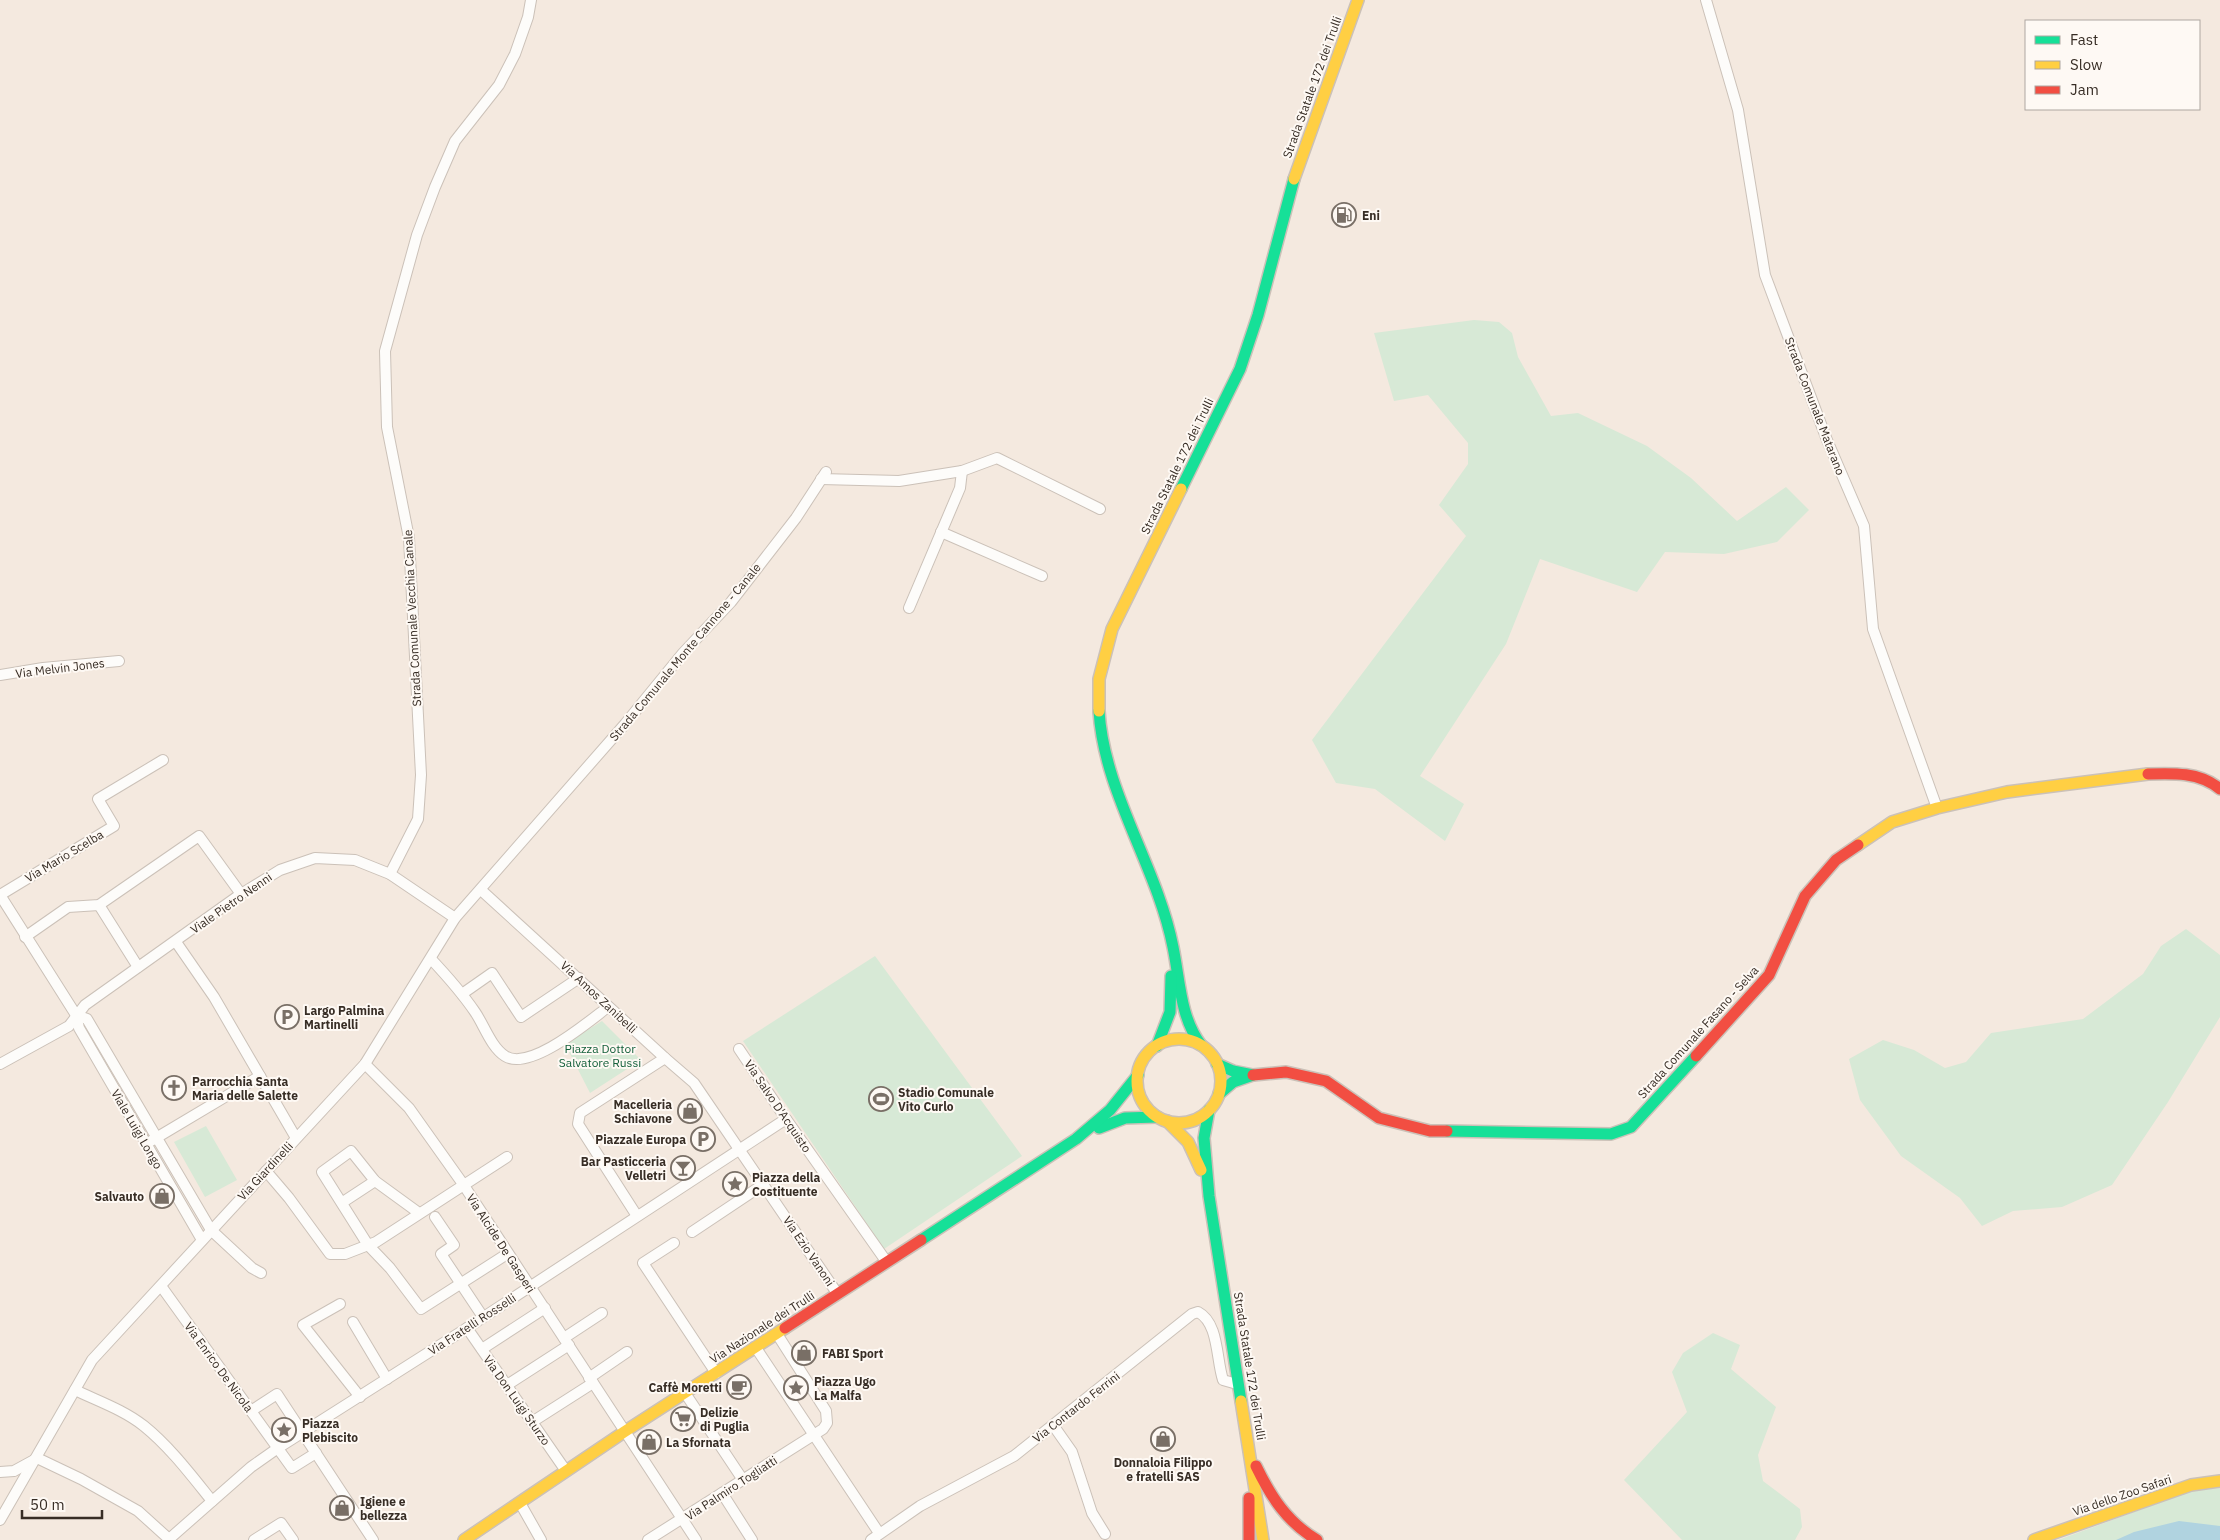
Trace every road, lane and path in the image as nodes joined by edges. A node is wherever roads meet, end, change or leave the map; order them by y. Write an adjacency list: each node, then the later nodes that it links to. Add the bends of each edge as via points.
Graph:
1 (531, 0): 15 (street, Strada Comunale Vecchia Canale, via 515,54 498,84 455,141 435,187 417,235 385,351 387,427 409,538 421,775 418,819)
2 (1358, 0): 23 (street, Strada Statale 172 dei Trulli, via 1298,166 1240,369 1112,629 1102,659 1099,729 1110,770 1162,901)
3 (1706, 0): 13 (street, Strada Comunale Matarano, via 1738,110 1765,275 1827,440 1864,526 1873,630)
4 (962, 471): 5 (street, via 997,458); 6 (street, via 960,488); 14 (street, Strada Comunale Monte Cannone - Canale, via 899,481 823,476 796,518 731,602)
5 (1100, 508)
6 (941, 532): 7 (street); 8 (street)
7 (1042, 576)
8 (909, 608)
9 (119, 661): 10 (street, Via Melvin Jones)
10 (0, 675)
11 (163, 760): 18 (street, Via Mario Scelba, via 98,799 114,826)
12 (2220, 789): 13 (street, Strada Comunale Fasano - Selva, via 2214,783 2190,776 2134,774 2007,792)
13 (1937, 808): 38 (street, Strada Comunale Fasano - Selva, via 1892,822 1836,860 1804,896 1769,975 1632,1126 1611,1134 1430,1131 1379,1118 1326,1081 1286,1072)
14 (536, 825): 16 (street, Via Giardinelli)
15 (390, 874): 17 (street, Viale Pietro Nenni, via 355,860 315,858 280,870); 20 (street, Viale Pietro Nenni)
16 (481, 890): 20 (street, Via Giardinelli); 26 (street, Via Amos Zanibelli)
17 (241, 894): 19 (street, via 199,836); 22 (street, Viale Pietro Nenni)
18 (0, 895): 21 (street, Viale Luigi Longo)
19 (99, 905): 21 (street, via 68,907); 25 (street)
20 (456, 918): 24 (street, Via Giardinelli)
21 (25, 937): 29 (street, Viale Luigi Longo)
22 (176, 942): 25 (street, Viale Pietro Nenni); 39 (street, via 214,997)
23 (1171, 942): 30 (street, Strada Statale 172 dei Trulli, via 1186,1021); 31 (street, Strada Statale 172 dei Trulli, via 1171,1014)
24 (431, 959): 27 (street); 35 (street, Via Giardinelli)
25 (138, 967): 29 (street, Viale Pietro Nenni)
26 (579, 978): 27 (street, via 521,1017 492,972); 28 (street, Via Amos Zanibelli)
27 (462, 994): 28 (street, via 506,1057 521,1059 535,1056 557,1044)
28 (608, 1007): 33 (street, Via Amos Zanibelli)
29 (76, 1015): 34 (street, Viale Pietro Nenni, via 69,1026); 44 (street, Viale Luigi Longo, via 87,1019); 47 (street, Viale Luigi Longo, via 79,1028)
30 (1201, 1045): 31 (street, via 1184,1039); 36 (street, Strada Statale 172 dei Trulli)
31 (1157, 1046): 37 (street, Strada Statale 172 dei Trulli, via 1144,1059)
32 (739, 1048): 43 (street, Via Salvo D'Acquisto)
33 (665, 1058): 48 (street, Via Amos Zanibelli, via 694,1083); 57 (street, via 580,1113 578,1124)
34 (0, 1064)
35 (365, 1064): 45 (street, Via Giardinelli); 52 (street, Via Alcide De Gasperi, via 409,1108)
36 (1217, 1064): 38 (street, Strada Comunale Fasano - Selva, via 1233,1072); 40 (street, via 1221,1076)
37 (1138, 1075): 42 (street, Strada Statale 172 dei Trulli, via 1144,1103); 46 (street, Via Nazionale dei Trulli, via 1128,1094)
38 (1253, 1075): 40 (street, Strada Comunale Fasano - Selva, via 1233,1082)
39 (260, 1076): 44 (street); 45 (street)
40 (1219, 1094): 41 (street, Strada Statale 172 dei Trulli)
41 (1209, 1110): 42 (street, via 1194,1120 1184,1122); 54 (street, Strada Statale 172 dei Trulli, via 1204,1138)
42 (1162, 1118): 46 (street, Via Nazionale dei Trulli, via 1125,1118); 54 (street, Strada Statale 172 dei Trulli, via 1190,1143)
43 (786, 1119): 48 (street, Via Fratelli Rosselli); 65 (street, Via Salvo D'Acquisto)
44 (157, 1137): 47 (street); 59 (street, Viale Luigi Longo)
45 (296, 1138): 50 (street, Via Giardinelli)
46 (1076, 1140): 65 (street, Via Nazionale dei Trulli)
47 (146, 1144): 61 (street, Viale Luigi Longo)
48 (740, 1148): 53 (street); 57 (street, Via Fratelli Rosselli)
49 (507, 1157): 52 (street)
50 (266, 1171): 59 (street, Via Giardinelli); 63 (street, via 330,1254 345,1254)
51 (375, 1181): 55 (street); 55 (street, via 351,1151 322,1172); 56 (street)
52 (463, 1184): 56 (street); 64 (street, Via Alcide De Gasperi)
53 (764, 1184): 60 (street); 70 (street, Via Ezio Vanoni)
54 (1209, 1196): 85 (street, Strada Statale 172 dei Trulli)
55 (343, 1202): 63 (street)
56 (419, 1213): 63 (street)
57 (637, 1216): 69 (street, Via Fratelli Rosselli)
58 (435, 1217): 67 (street, via 454,1246 441,1254)
59 (212, 1230): 61 (street, Via Giardinelli); 66 (street, Viale Luigi Longo)
60 (692, 1232)
61 (202, 1240): 68 (street, Via Giardinelli)
62 (674, 1243): 82 (street, via 643,1264)
63 (368, 1245): 67 (street, via 421,1309)
64 (507, 1254): 67 (street); 69 (street, Via Alcide De Gasperi)
65 (886, 1261): 70 (street, Via Nazionale dei Trulli)
66 (261, 1273)
67 (461, 1284): 74 (street)
68 (160, 1286): 87 (street, Via Giardinelli, via 92,1360); 90 (street, Via Enrico De Nicola)
69 (530, 1286): 72 (street, Via Alcide De Gasperi); 74 (street, Via Fratelli Rosselli)
70 (837, 1293): 77 (street, Via Nazionale dei Trulli)
71 (340, 1304): 89 (street, via 303,1325)
72 (545, 1308): 78 (street, Via Alcide De Gasperi); 80 (street)
73 (602, 1313): 78 (street)
74 (483, 1316): 76 (street, Via Fratelli Rosselli)
75 (354, 1322): 83 (street)
76 (467, 1328): 80 (street, Via Don Luigi Sturzo); 83 (street, Via Fratelli Rosselli)
77 (777, 1334): 79 (street, Via Nazionale dei Trulli); 95 (street, via 826,1411 827,1423)
78 (566, 1341): 84 (street, Via Alcide De Gasperi); 86 (street)
79 (756, 1348): 82 (street, Via Nazionale dei Trulli); 95 (street)
80 (482, 1349): 86 (street, Via Don Luigi Sturzo)
81 (627, 1352): 84 (street)
82 (716, 1373): 88 (street, Via Nazionale dei Trulli)
83 (387, 1379): 89 (street, Via Fratelli Rosselli)
84 (591, 1380): 91 (street); 93 (street, Via Alcide De Gasperi)
85 (1237, 1384): 92 (street, Via Contardo Ferrini, via 1223,1380 1210,1322 1198,1312 1184,1319); 98 (street, Strada Statale 172 dei Trulli)
86 (507, 1385): 91 (street, Via Don Luigi Sturzo)
87 (75, 1390): 99 (street, Via Giardinelli); 105 (street, via 144,1426)
88 (685, 1393): 93 (street, Via Nazionale dei Trulli); 102 (street)
89 (360, 1397): 94 (street, Via Fratelli Rosselli)
90 (251, 1411): 94 (street, via 277,1394); 96 (street, Via Enrico De Nicola)
91 (532, 1422): 101 (street, Via Don Luigi Sturzo)
92 (1053, 1426): 109 (street, Via Contardo Ferrini, via 1014,1456 920,1506); 110 (street, via 1072,1452 1092,1513)
93 (624, 1432): 101 (street, Via Nazionale dei Trulli); 108 (street, Via Alcide De Gasperi)
94 (302, 1433): 96 (street, Via Fratelli Rosselli); 97 (street)
95 (813, 1435): 102 (street, Via Palmiro Togliatti); 109 (street)
96 (278, 1448): 97 (street, via 292,1468); 105 (street, Via Fratelli Rosselli)
97 (316, 1453): 114 (street)
98 (1250, 1454): 121 (street); 122 (street, Strada Statale 172 dei Trulli); 123 (street, via 1272,1498 1290,1522)
99 (37, 1458): 100 (street, via 14,1471); 107 (street, Via Giardinelli); 111 (street, via 82,1478 138,1511)
100 (0, 1472)
101 (566, 1472): 106 (street, Via Nazionale dei Trulli)
102 (743, 1480): 104 (street, Via Palmiro Togliatti)
103 (2220, 1481): 124 (street, Via dello Zoo Safari, via 2192,1485)
104 (722, 1493): 108 (street, Via Palmiro Togliatti); 119 (street)
105 (212, 1501): 111 (street, Via Fratelli Rosselli)
106 (520, 1503): 115 (street, Via Nazionale dei Trulli); 116 (street)
107 (1, 1516)
108 (682, 1519): 117 (street, Via Palmiro Togliatti); 118 (street, Via Alcide De Gasperi)
109 (879, 1533): 120 (street, Via Contardo Ferrini)
110 (1105, 1534)
111 (168, 1539)
112 (254, 1540): 113 (street, via 281,1523)
113 (293, 1540)
114 (374, 1540)
115 (464, 1540)
116 (541, 1540)
117 (648, 1540)
118 (696, 1540)
119 (752, 1540)
120 (871, 1540)
121 (1249, 1540)
122 (1263, 1540)
123 (1317, 1540)
124 (2034, 1540)

